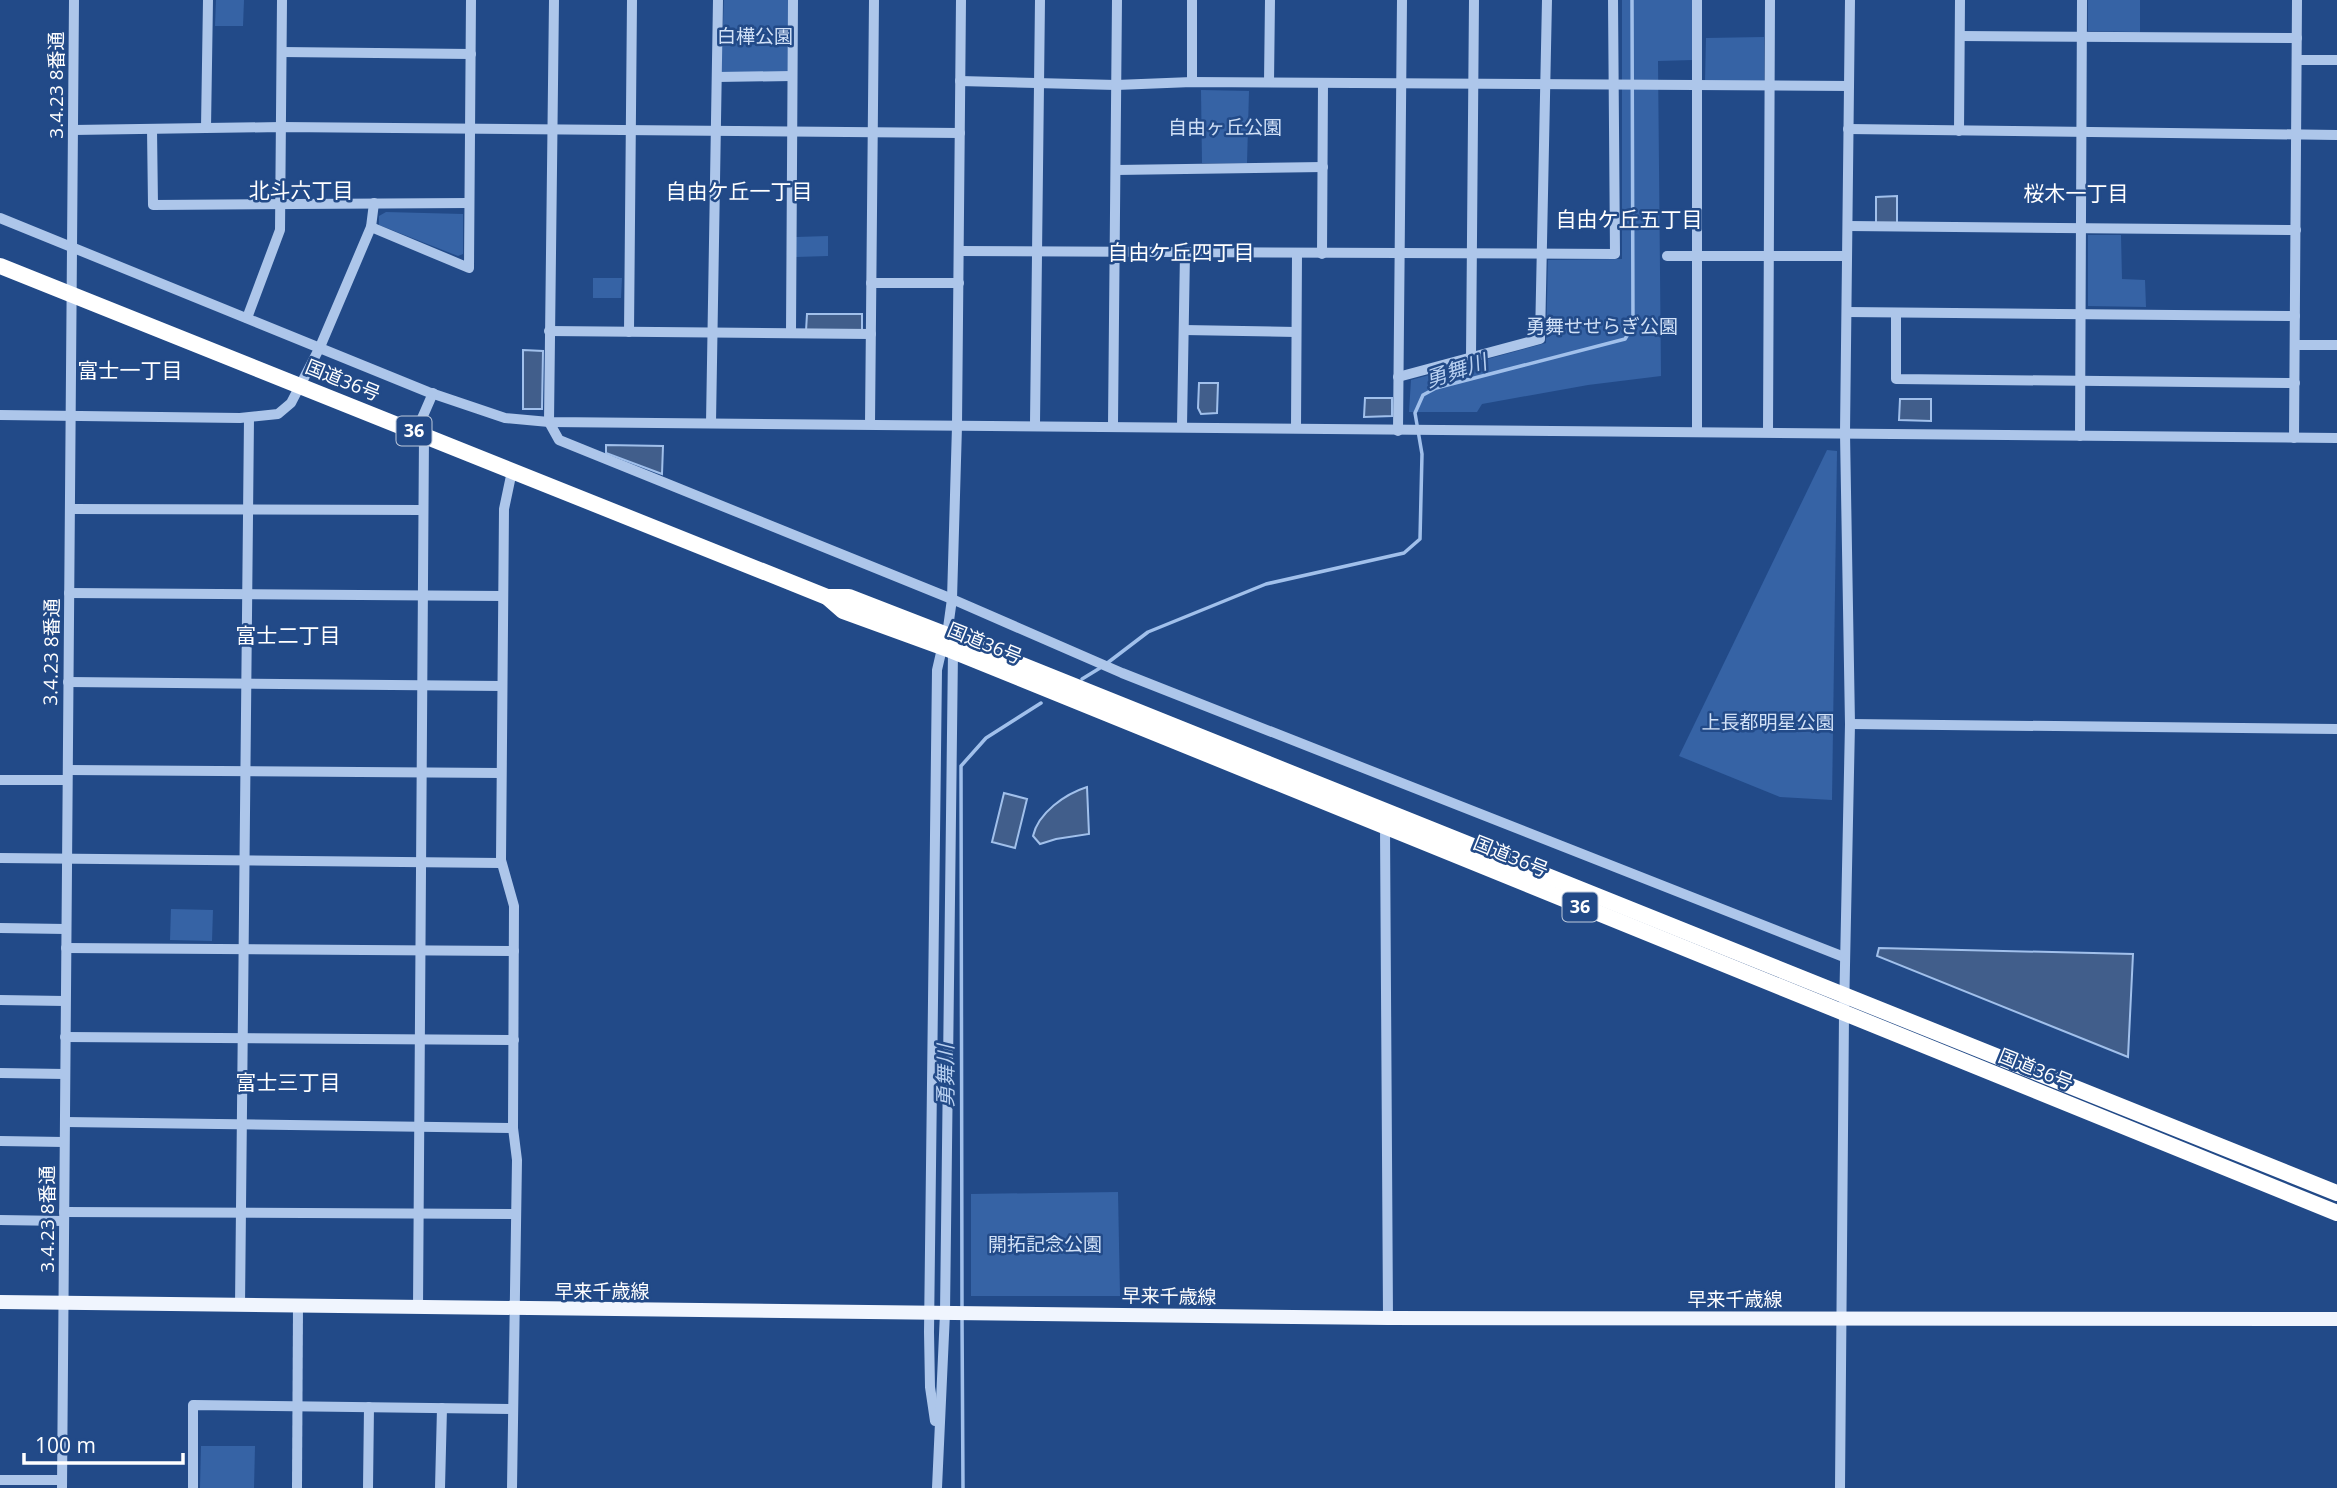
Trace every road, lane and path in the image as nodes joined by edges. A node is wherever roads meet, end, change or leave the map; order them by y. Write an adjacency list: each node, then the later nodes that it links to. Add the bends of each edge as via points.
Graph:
1 (74, 0): 51 (street, 3.4.23 8番通)
2 (208, 0): 48 (street)
3 (282, 0): 28 (street)
4 (471, 0): 29 (street)
5 (554, 0): 53 (street)
6 (632, 0): 54 (street)
7 (718, 0): 33 (street)
8 (793, 0): 32 (street)
9 (874, 0): 58 (street)
10 (961, 0): 34 (street)
11 (1040, 0): 35 (street)
12 (1117, 0): 40 (street)
13 (1192, 0): 36 (street)
14 (1270, 0): 37 (street)
15 (1402, 0): 39 (street)
16 (1474, 0): 41 (street)
17 (1547, 0): 42 (street)
18 (1613, 0): 43 (street)
19 (1697, 0): 44 (street)
20 (1770, 0): 45 (street)
21 (1850, 0): 46 (street)
22 (1960, 0): 25 (street)
23 (2082, 0): 26 (street)
24 (2297, 0): 27 (street)
25 (1960, 36): 26 (street); 56 (street)
26 (2082, 37): 27 (street); 59 (street)
27 (2297, 38): 30 (street)
28 (282, 52): 29 (street); 47 (street)
29 (471, 54): 50 (street)
30 (2297, 60): 31 (street); 61 (street)
31 (2337, 60)
32 (792, 76): 33 (street); 55 (street)
33 (717, 77): 57 (street)
34 (960, 80): 35 (street); 60 (street)
35 (1039, 82): 40 (street); 75 (street)
36 (1192, 82): 37 (street); 40 (street)
37 (1269, 82): 38 (street)
38 (1323, 83): 39 (street); 63 (street)
39 (1401, 83): 41 (street); 80 (street)
40 (1116, 85): 64 (street)
41 (1473, 85): 42 (street); 82 (street)
42 (1544, 86): 43 (street); 81 (street)
43 (1617, 86): 44 (street); 81 (street, via 1615,254)
44 (1699, 86): 45 (street); 84 (street)
45 (1770, 86): 46 (street); 85 (street)
46 (1849, 86): 52 (street)
47 (281, 127): 48 (street); 50 (street); 65 (street)
48 (206, 128): 49 (street)
49 (152, 129): 51 (street); 65 (street, via 153,205)
50 (470, 129): 53 (street); 67 (street)
51 (73, 130): 73 (street, 3.4.23 8番通)
52 (1849, 130): 56 (street); 69 (street)
53 (551, 131): 54 (street); 97 (street)
54 (630, 131): 57 (street); 98 (street)
55 (791, 131): 57 (street); 58 (street); 101 (street)
56 (1959, 131): 59 (street)
57 (716, 132): 99 (street)
58 (873, 132): 60 (street); 88 (street)
59 (2081, 132): 61 (street); 71 (street)
60 (960, 133): 74 (street)
61 (2297, 134): 62 (street); 72 (street)
62 (2337, 135)
63 (1323, 167): 64 (street); 79 (street)
64 (1116, 170): 76 (street)
65 (280, 202): 66 (street); 95 (street, via 280,230)
66 (374, 203): 67 (street); 70 (street)
67 (469, 203): 70 (street, via 469,268)
68 (0, 218): 73 (street)
69 (1847, 226): 71 (street); 86 (street)
70 (371, 227): 105 (street)
71 (2081, 228): 72 (street); 93 (street)
72 (2296, 230): 94 (street)
73 (73, 246): 90 (street, 3.4.23 8番通); 95 (street)
74 (959, 251): 75 (street); 89 (street)
75 (1037, 251): 76 (street); 118 (street)
76 (1116, 252): 77 (street); 119 (street)
77 (1185, 253): 78 (street); 96 (street)
78 (1297, 254): 79 (street); 100 (street)
79 (1322, 254): 80 (street)
80 (1400, 255): 82 (street); 107 (street)
81 (1543, 255): 82 (street); 106 (street, via 1540,339)
82 (1472, 256): 106 (street)
83 (1667, 256): 84 (street)
84 (1698, 256): 85 (street); 124 (street)
85 (1769, 256): 86 (street); 125 (street)
86 (1847, 256): 91 (street)
87 (0, 266): 90 (highway, 国道36号 / 36)
88 (871, 283): 89 (street); 102 (street)
89 (959, 283): 120 (street)
90 (71, 295): 110 (highway, 国道36号 / 36); 113 (street, 3.4.23 8番通)
91 (1847, 312): 92 (street); 126 (street)
92 (1896, 313): 93 (street); 108 (street, via 1896,379)
93 (2080, 314): 94 (street); 108 (street)
94 (2295, 316): 103 (street)
95 (247, 318): 105 (street)
96 (1184, 330): 100 (street); 121 (street)
97 (550, 331): 98 (street); 115 (street)
98 (629, 332): 99 (street)
99 (712, 332): 101 (street); 116 (street)
100 (1296, 332): 122 (street)
101 (791, 333): 102 (street)
102 (871, 334): 117 (street)
103 (2295, 345): 104 (street); 109 (street)
104 (2337, 345)
105 (320, 347): 110 (street); 111 (street)
106 (1471, 357): 107 (street)
107 (1398, 377): 123 (street)
108 (2080, 382): 109 (street); 128 (street)
109 (2295, 383): 129 (street)
110 (298, 385): 114 (street, via 283,411); 127 (highway, 国道36号 / 36)
111 (433, 393): 115 (street, via 505,418); 127 (street)
112 (0, 415): 113 (street)
113 (69, 415): 114 (street); 132 (street, 3.4.23 8番通)
114 (248, 418): 133 (street)
115 (549, 422): 116 (street); 139 (street, via 559,440)
116 (711, 423): 117 (street)
117 (870, 424): 120 (street)
118 (1035, 424): 119 (street); 120 (street)
119 (1113, 425): 121 (street)
120 (957, 426): 139 (street)
121 (1182, 426): 122 (street)
122 (1296, 428): 123 (street)
123 (1402, 431): 124 (street)
124 (1697, 431): 125 (street)
125 (1768, 432): 126 (street)
126 (1845, 433): 128 (street); 145 (street)
127 (420, 434): 131 (highway, 国道36号 / 36); 134 (street)
128 (2080, 436): 129 (street)
129 (2294, 438): 130 (street)
130 (2337, 438)
131 (512, 471): 137 (street, via 504,509); 140 (highway, 国道36号 / 36, via 827,597 849,597)
132 (70, 509): 133 (street); 135 (street, 3.4.23 8番通)
133 (248, 510): 134 (street); 136 (street)
134 (423, 510): 138 (street)
135 (69, 593): 136 (street); 141 (street, 3.4.23 8番通)
136 (247, 596): 138 (street); 142 (street)
137 (503, 596): 138 (street); 144 (street)
138 (423, 597): 143 (street)
139 (952, 599): 140 (street); 164 (street, via 1084,658)
140 (947, 645): 152 (highway, 国道36号 / 36); 194 (street)
141 (68, 682): 142 (street); 150 (street, 3.4.23 8番通)
142 (246, 685): 143 (street); 147 (street)
143 (422, 686): 144 (street); 149 (street)
144 (502, 686): 148 (street)
145 (1850, 724): 146 (street); 164 (street)
146 (2337, 729)
147 (245, 771): 149 (street); 150 (street); 155 (street)
148 (502, 773): 149 (street); 157 (street)
149 (421, 774): 156 (street)
150 (67, 775): 151 (street); 154 (street, 3.4.23 8番通)
151 (0, 780)
152 (1389, 821): 165 (highway, 国道36号 / 36); 168 (highway, 国道36号 / 36); 195 (street)
153 (0, 858): 154 (street)
154 (67, 859): 155 (street); 159 (street, 3.4.23 8番通)
155 (244, 860): 156 (street); 161 (street)
156 (421, 862): 157 (street); 162 (street)
157 (502, 863): 163 (street, via 514,906)
158 (0, 928): 159 (street)
159 (66, 929): 160 (street, 3.4.23 8番通)
160 (66, 948): 161 (street); 167 (street, 3.4.23 8番通)
161 (244, 949): 162 (street); 170 (street)
162 (420, 949): 163 (street); 171 (street)
163 (514, 951): 172 (street)
164 (1844, 957): 165 (street)
165 (1844, 994): 168 (street); 181 (highway, 国道36号 / 36)
166 (0, 1000): 167 (street)
167 (65, 1001): 169 (street, 3.4.23 8番通)
168 (1844, 1014): 183 (highway, 国道36号 / 36); 196 (street)
169 (65, 1037): 170 (street); 174 (street, 3.4.23 8番通)
170 (243, 1037): 171 (street); 176 (street)
171 (419, 1038): 172 (street); 177 (street)
172 (514, 1040): 178 (street)
173 (0, 1073): 174 (street)
174 (65, 1074): 175 (street, 3.4.23 8番通)
175 (65, 1122): 176 (street); 180 (street, 3.4.23 8番通)
176 (242, 1124): 177 (street); 182 (street)
177 (419, 1125): 178 (street); 184 (street)
178 (513, 1128): 185 (street)
179 (0, 1141): 180 (street)
180 (64, 1142): 186 (street, 3.4.23 8番通)
181 (2337, 1193)
182 (241, 1212): 184 (street); 186 (street); 190 (street)
183 (2337, 1213)
184 (418, 1214): 185 (street); 192 (street)
185 (516, 1214): 193 (street)
186 (64, 1217): 187 (street); 189 (street, 3.4.23 8番通)
187 (0, 1220)
188 (0, 1302): 189 (main road, 早来千歳線)
189 (64, 1304): 190 (main road, 早来千歳線); 203 (street, 3.4.23 8番通)
190 (240, 1306): 191 (main road, 早来千歳線)
191 (298, 1307): 192 (main road, 早来千歳線); 198 (street)
192 (418, 1308): 193 (main road, 早来千歳線)
193 (513, 1309): 194 (main road, 早来千歳線); 201 (street)
194 (950, 1313): 195 (main road, 早来千歳線); 209 (street, via 930,1387 938,1437)
195 (1388, 1318): 196 (main road, 早来千歳線)
196 (1842, 1319): 197 (main road, 早来千歳線); 210 (street)
197 (2337, 1320)
198 (298, 1406): 199 (street); 204 (street, via 193,1405); 205 (street)
199 (369, 1407): 200 (street); 206 (street)
200 (442, 1408): 201 (street); 207 (street)
201 (513, 1409): 208 (street)
202 (0, 1480): 203 (street)
203 (62, 1484)
204 (193, 1488)
205 (297, 1488)
206 (368, 1488)
207 (440, 1488)
208 (513, 1488)
209 (937, 1488)
210 (1840, 1488)

